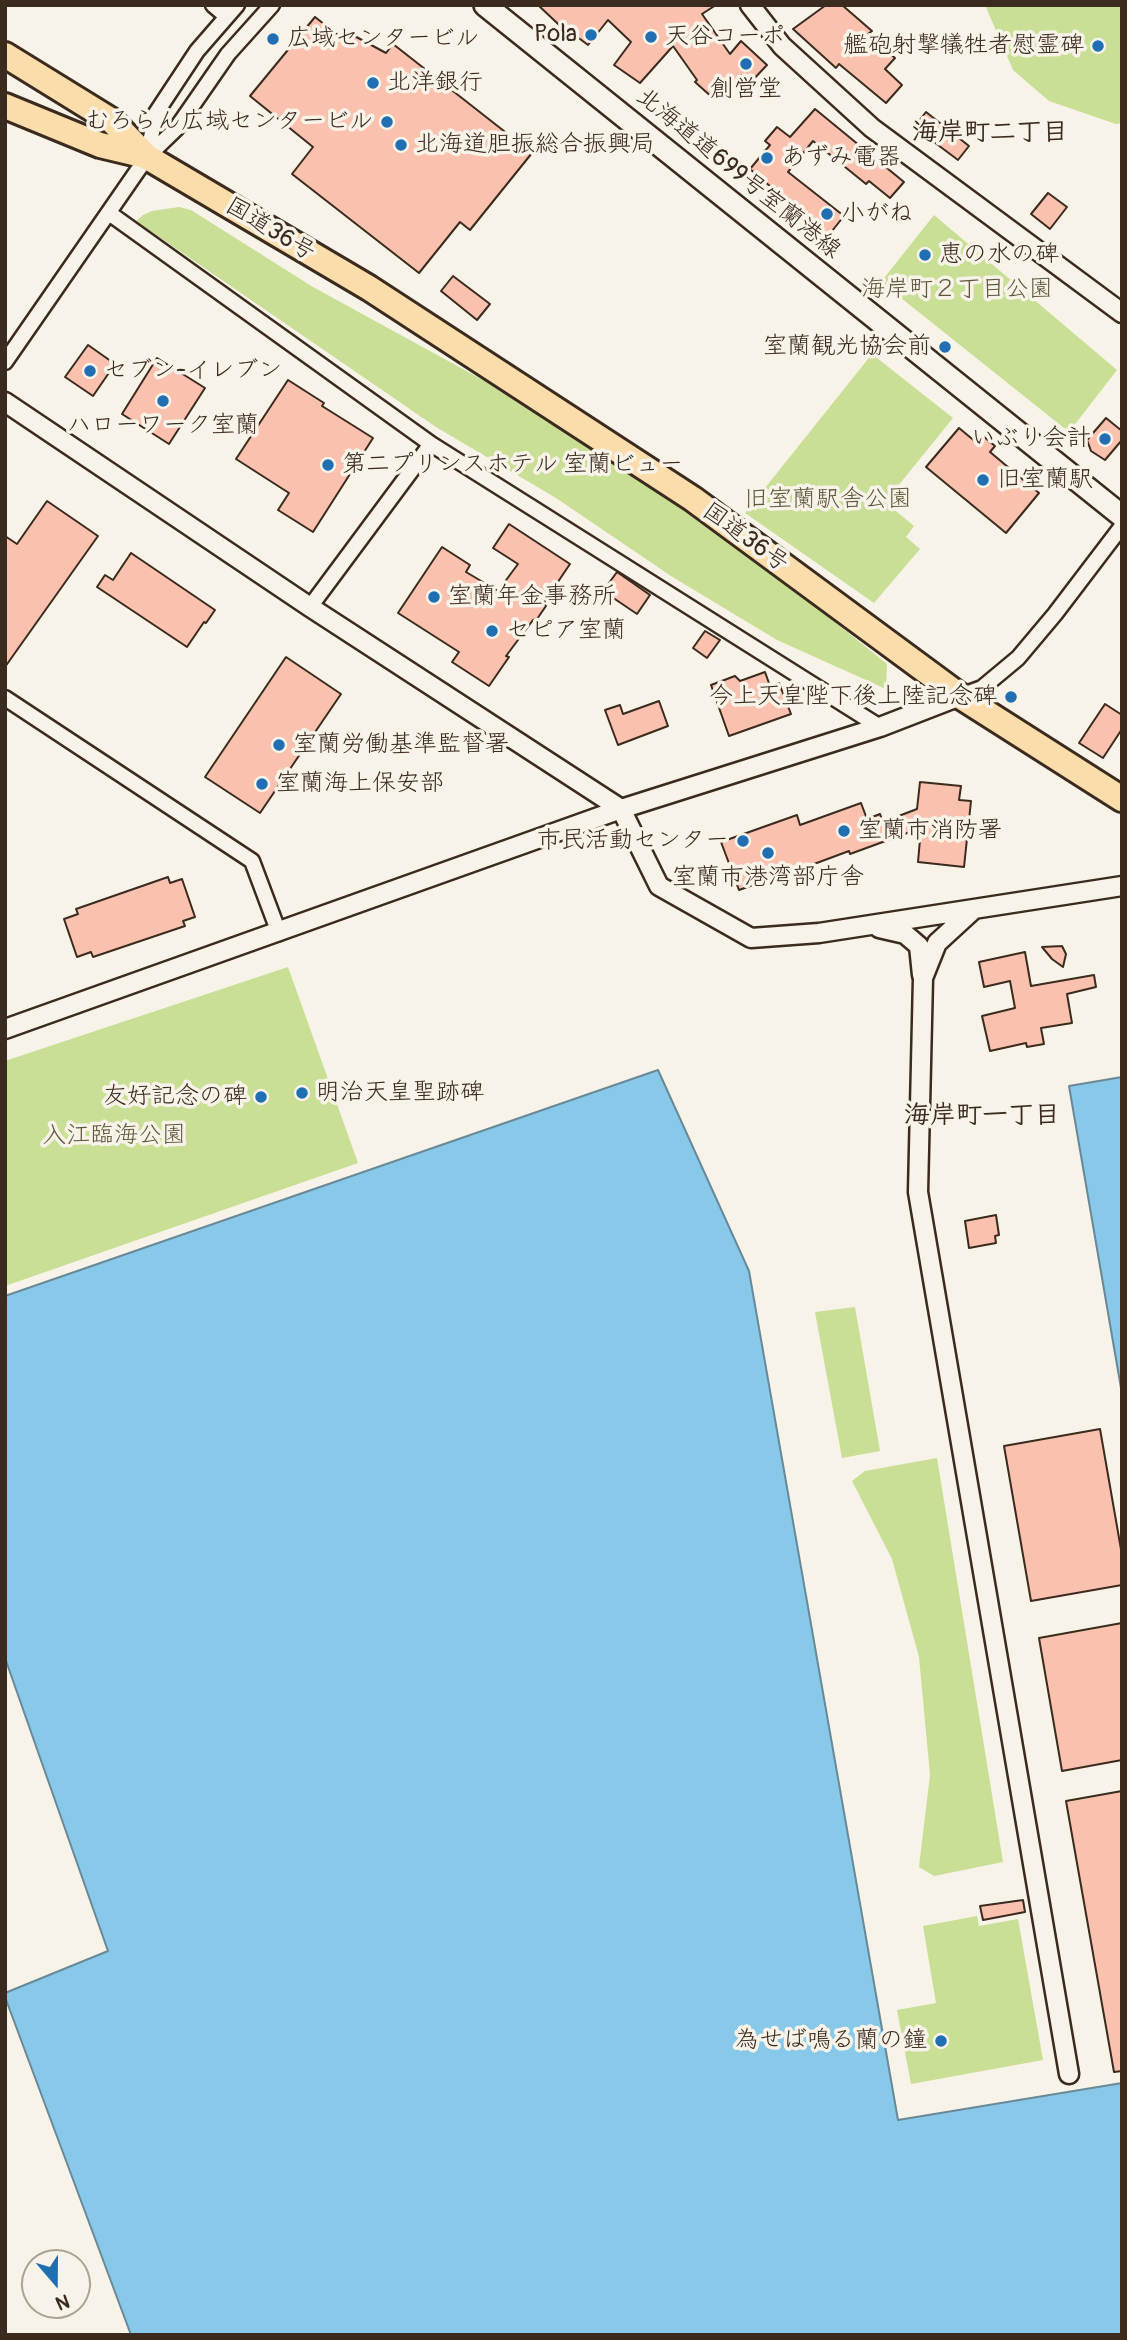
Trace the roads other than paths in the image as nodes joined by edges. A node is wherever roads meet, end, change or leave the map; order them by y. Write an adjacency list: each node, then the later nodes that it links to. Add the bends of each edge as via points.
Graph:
1 (213, 5): 6 (street)
2 (237, 5): 6 (street)
3 (272, 5): 9 (street, via 228,54 176,129)
4 (485, 5): 15 (main road, 北海道道699号室蘭港線)
5 (750, 5): 11 (street, via 782,46 872,128)
6 (226, 16): 9 (street, via 156,113)
7 (5, 55): 9 (highway, 国道36号, via 112,121)
8 (6, 106): 9 (highway, 国道36号, via 100,145)
9 (147, 157): 10 (street); 18 (highway, 国道36号, via 369,288 693,499)
10 (109, 213): 12 (street); 14 (street)
11 (1122, 313)
12 (5, 362)
13 (5, 402): 17 (street)
14 (430, 444): 17 (street); 20 (street)
15 (1122, 516)
16 (1122, 526): 18 (street, via 1018,658 982,688)
17 (310, 607): 22 (street)
18 (960, 696): 20 (street); 21 (highway, 国道36号)
19 (5, 698): 26 (street, via 252,861)
20 (880, 727): 22 (street)
21 (1122, 799)
22 (621, 809): 25 (street, via 659,886 751,938); 26 (street)
23 (1122, 886): 24 (street)
24 (974, 909): 25 (street); 27 (street, via 937,943)
25 (868, 925): 27 (street, via 905,934 919,946)
26 (279, 933): 28 (street)
27 (923, 978): 29 (street, via 918,1192)
28 (5, 1029)
29 (1069, 2074)

